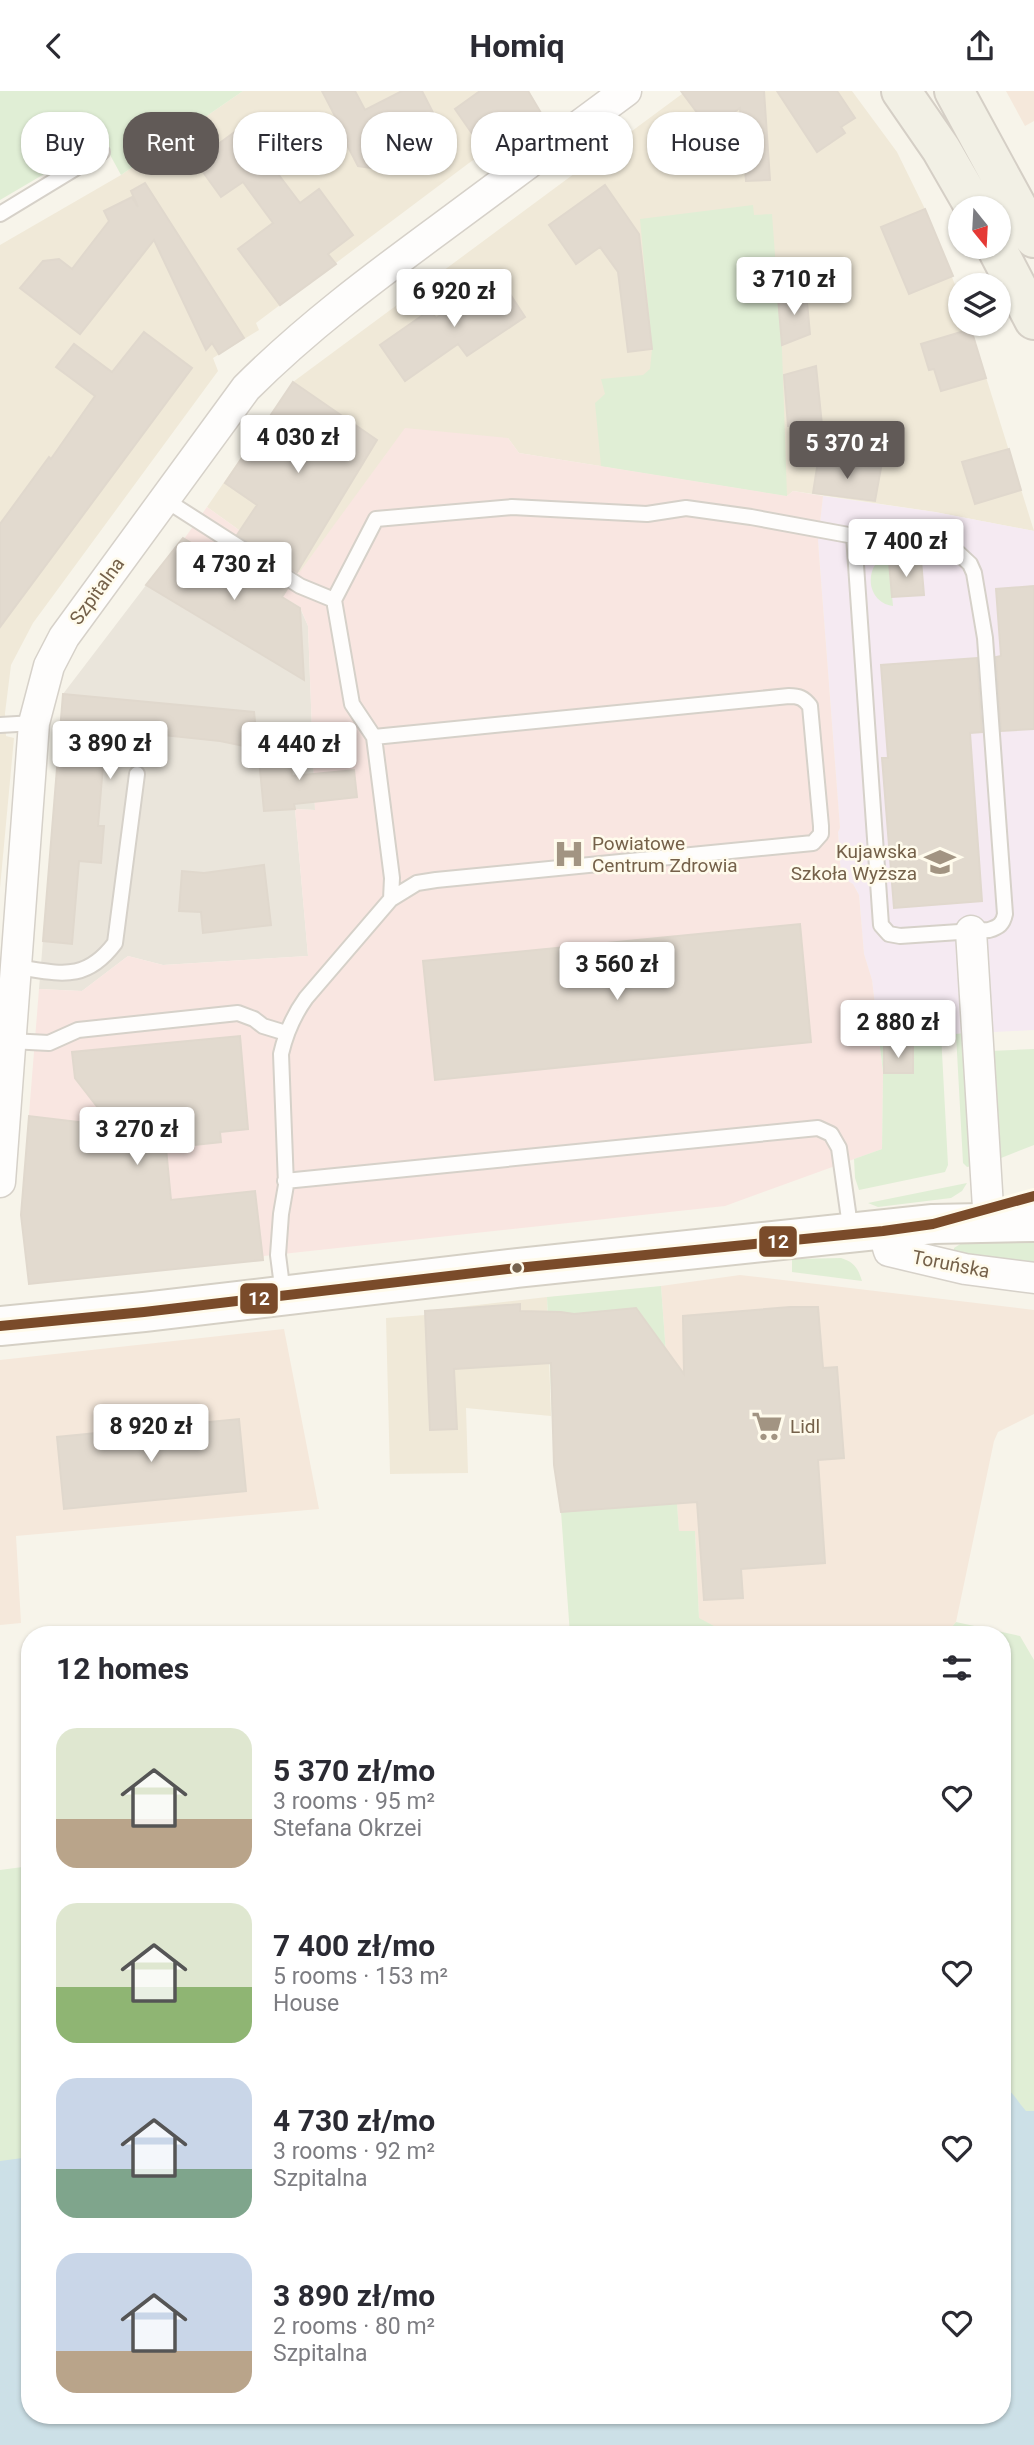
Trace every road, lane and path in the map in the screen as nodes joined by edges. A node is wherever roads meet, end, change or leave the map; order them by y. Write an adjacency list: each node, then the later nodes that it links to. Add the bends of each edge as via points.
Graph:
1 (626, 91): 10 (street, Szpitalna, via 323,317 277,357 246,388)
2 (901, 91): 5 (main road)
3 (954, 91): 7 (main road)
4 (64, 175): 6 (lane)
5 (968, 196)
6 (0, 214)
7 (1034, 238)
8 (1002, 259): 9 (main road)
9 (1034, 320)
10 (164, 499): 12 (lane, via 300,586); 13 (street, Szpitalna, via 64,638 49,666)
11 (853, 536): 12 (lane, via 686,508 647,514 512,507 376,519); 18 (lane, via 881,925 889,934 900,936); 18 (lane, via 956,551 970,564 976,579 985,638 1004,914 998,927)
12 (334, 600): 15 (lane, via 352,704)
13 (33, 723): 14 (lane); 19 (street, Szpitalna)
14 (0, 725)
15 (374, 737): 17 (lane); 17 (lane, via 789,696 799,696 810,706 821,826 813,843 436,880 417,883)
16 (137, 774): 19 (lane, via 115,943 73,974)
17 (391, 899): 20 (lane, via 306,998)
18 (971, 931): 25 (street)
19 (16, 967): 21 (street, Szpitalna)
20 (286, 1033): 21 (lane, via 238,1013 78,1030 49,1043); 22 (lane, via 281,1054)
21 (10, 1041): 23 (street, Szpitalna)
22 (285, 1181): 27 (lane, via 818,1128 831,1134 839,1148); 29 (lane, via 278,1255)
23 (0, 1182)
24 (1034, 1196): 25 (main road)
25 (989, 1216): 26 (main road); 27 (main road)
26 (1034, 1222)
27 (867, 1232): 28 (street, Toruńska, via 889,1251 965,1269); 29 (main road)
28 (1034, 1278)
29 (283, 1296): 30 (main road)
30 (0, 1326)

